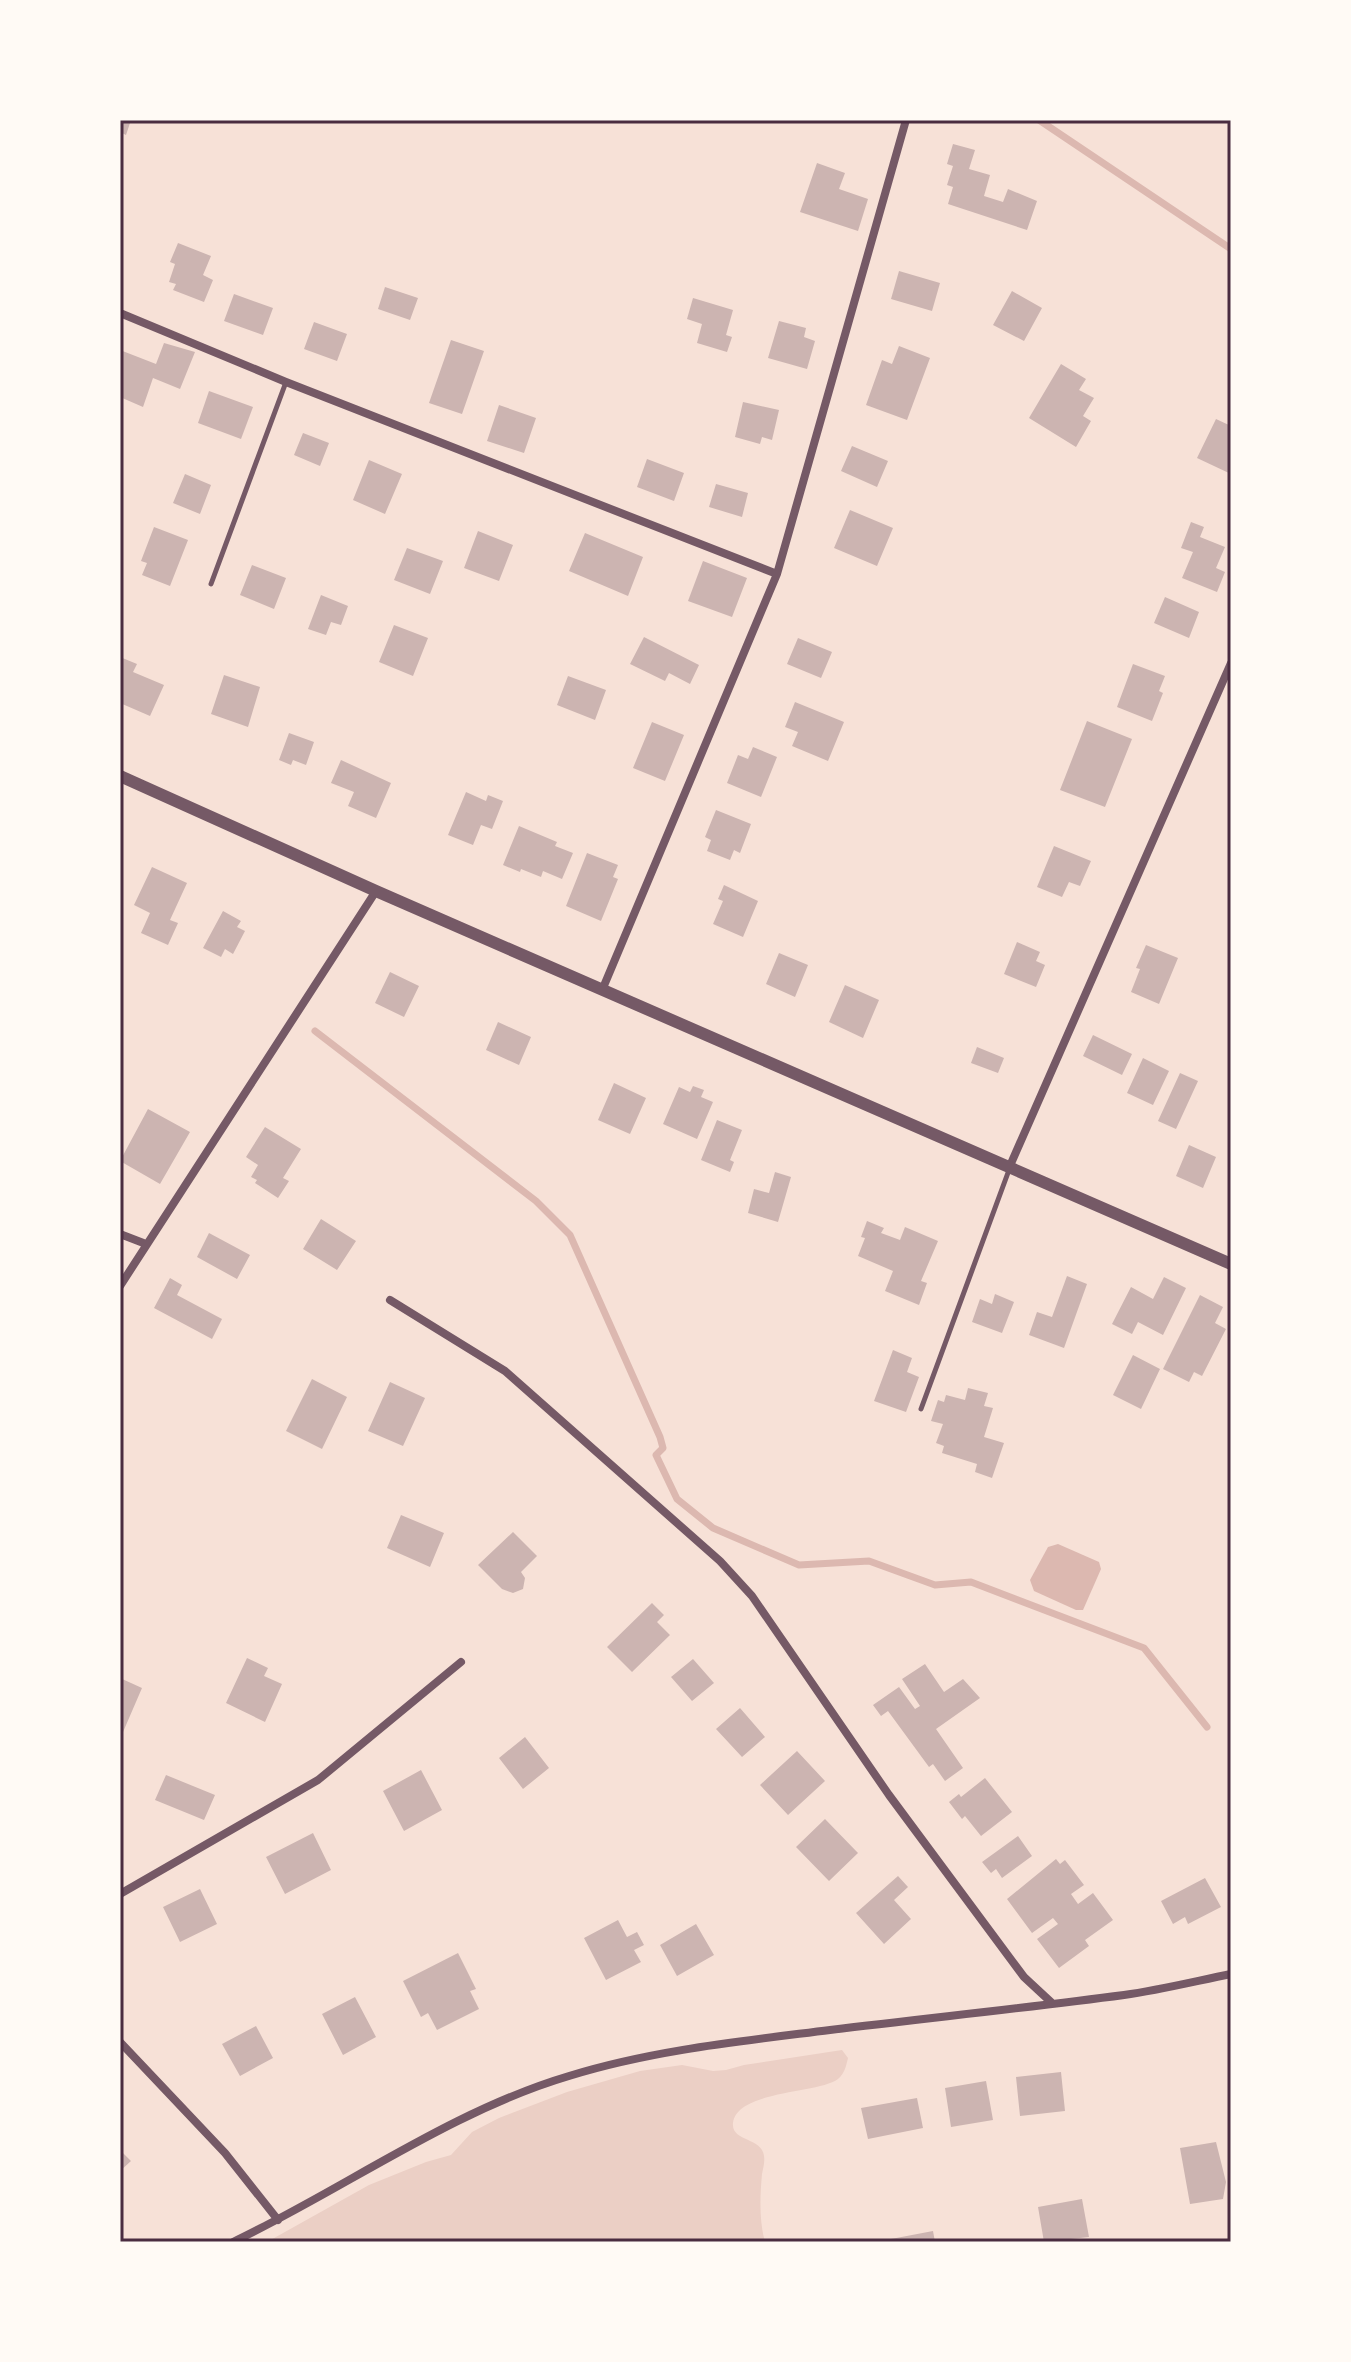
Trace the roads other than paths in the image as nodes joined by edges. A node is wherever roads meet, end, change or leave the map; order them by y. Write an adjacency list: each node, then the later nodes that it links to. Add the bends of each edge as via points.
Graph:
1 (906, 120): 4 (street)
2 (120, 313): 3 (street)
3 (286, 382): 4 (street); 5 (lane)
4 (777, 574): 9 (street)
5 (211, 584)
6 (1231, 663): 10 (street)
7 (120, 776): 8 (street)
8 (376, 891): 9 (street); 12 (street)
9 (603, 988): 10 (street)
10 (1009, 1168): 13 (street); 16 (lane)
11 (120, 1234): 12 (street)
12 (146, 1244): 14 (street)
13 (1231, 1264)
14 (120, 1286)
15 (390, 1300): 20 (street, via 505,1371 720,1561 752,1596 889,1795 1024,1977)
16 (921, 1409)
17 (461, 1662): 18 (street, via 318,1780)
18 (120, 1894)
19 (1231, 1974): 20 (street)
20 (1052, 2003): 22 (street, via 797,2034 636,2059 568,2076 445,2129)
21 (120, 2042): 22 (street, via 225,2153)
22 (278, 2220): 23 (street)
23 (233, 2242)

